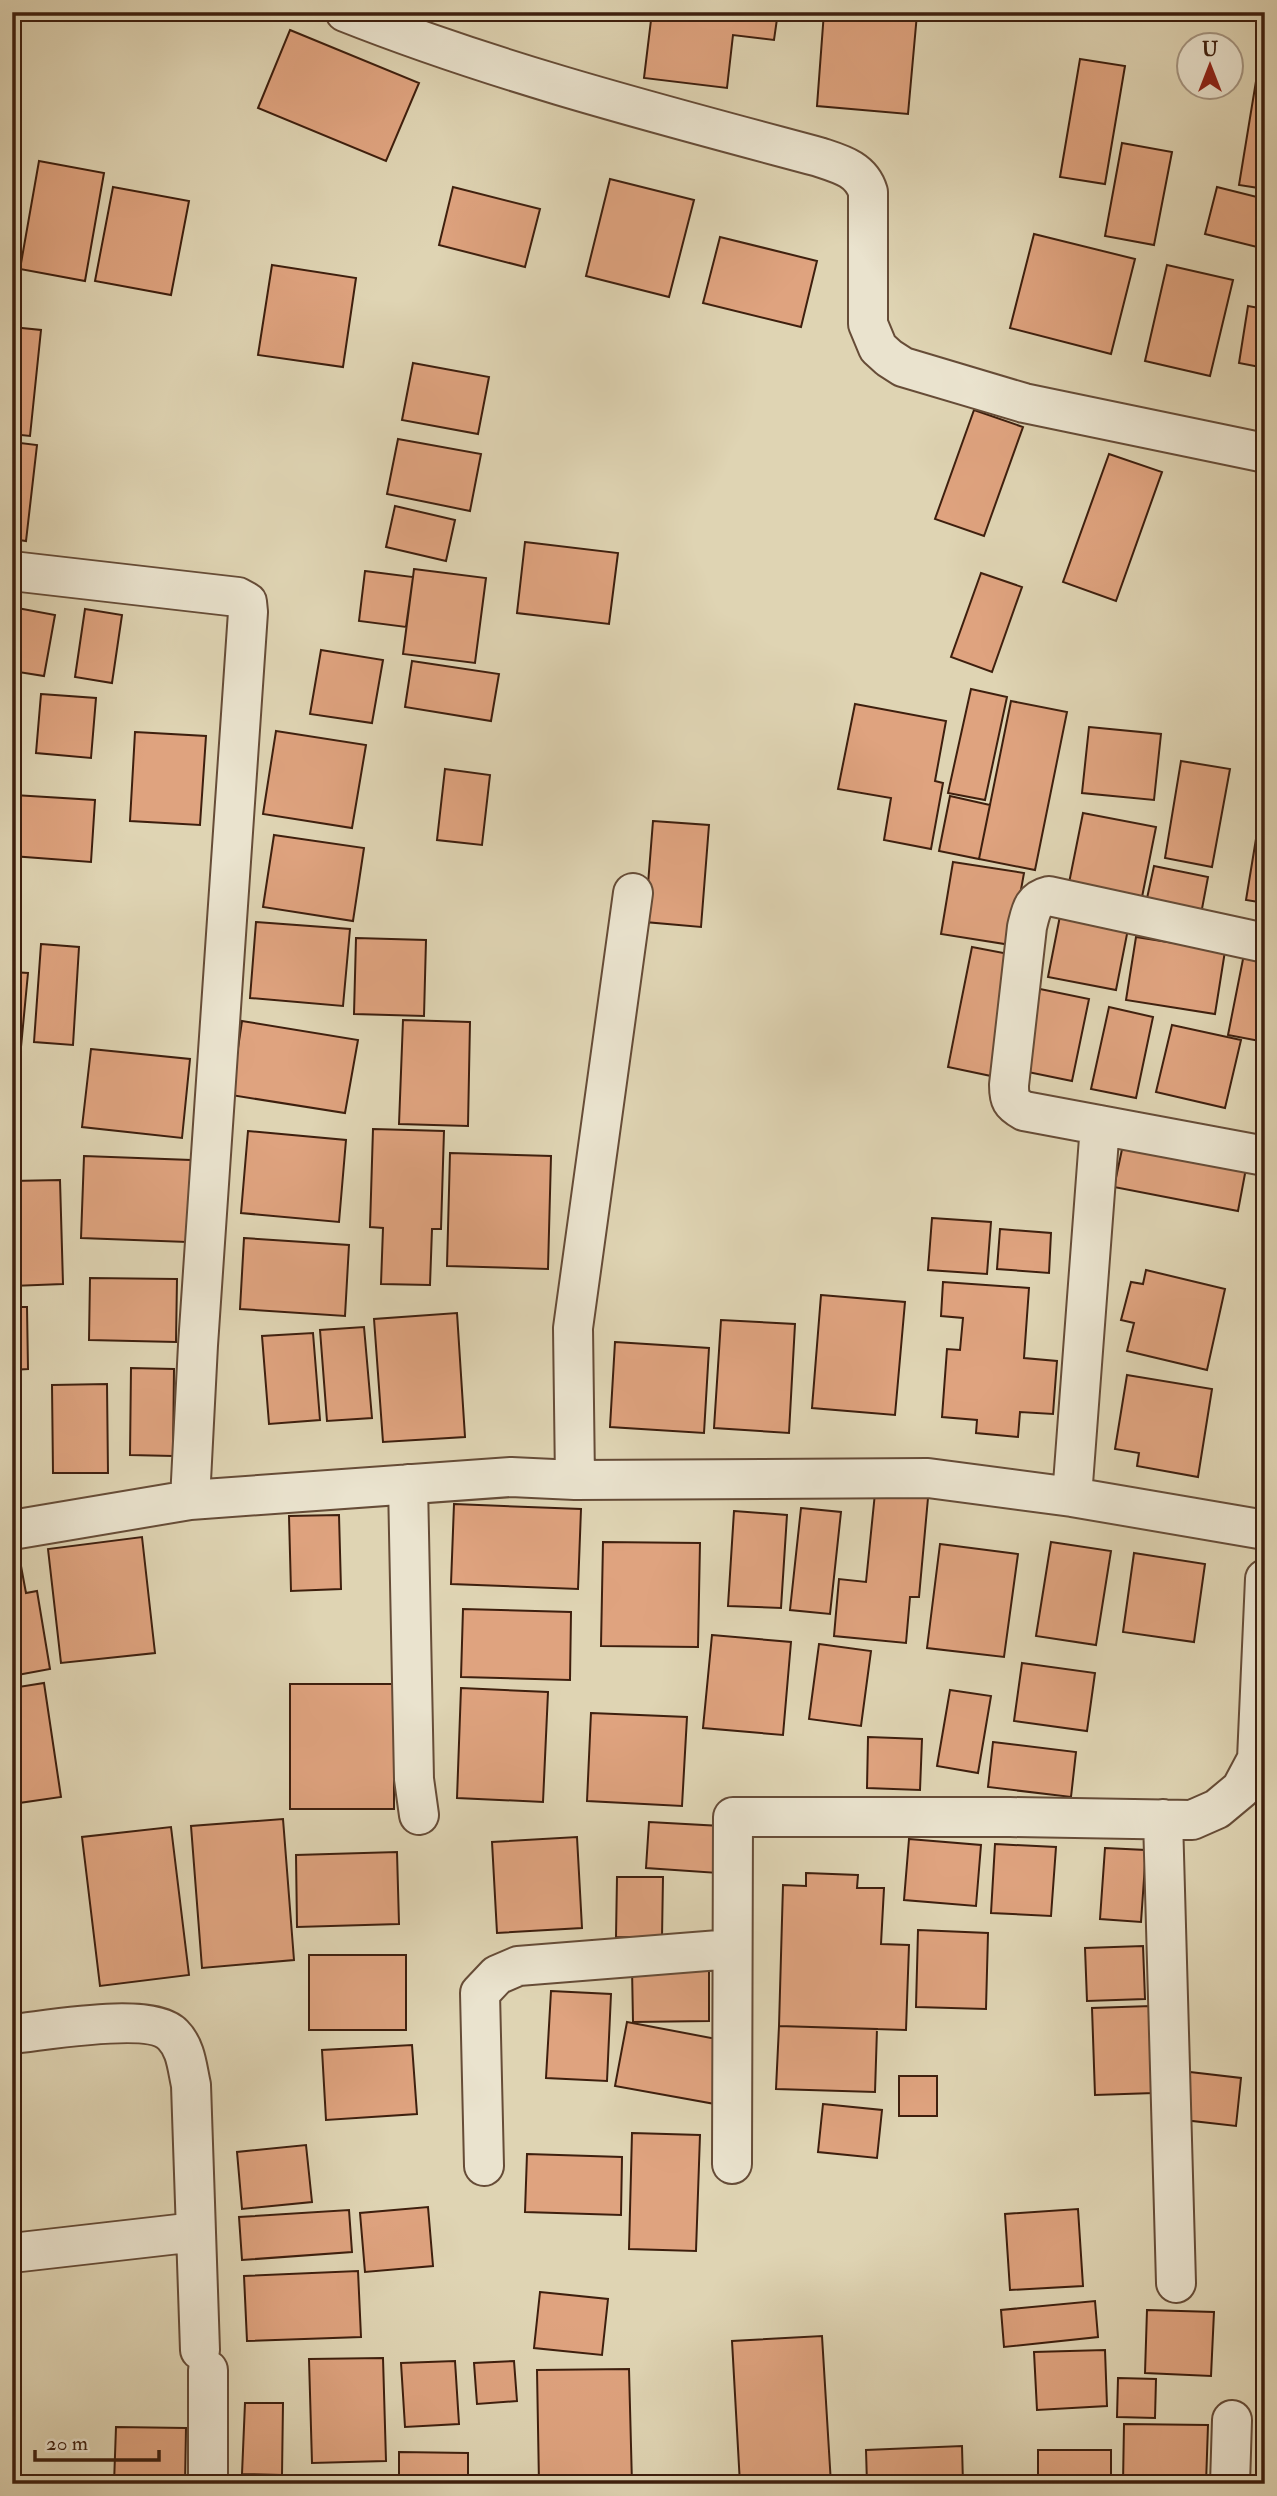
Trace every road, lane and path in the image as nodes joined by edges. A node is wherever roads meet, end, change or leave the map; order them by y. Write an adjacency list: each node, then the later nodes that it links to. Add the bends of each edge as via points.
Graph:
1 (345, 12): 2 (street, via 563,88 819,157 862,177 868,192 868,324 878,348 903,367 1024,403)
2 (1265, 453)
3 (12, 572): 11 (street, via 238,597 247,602)
4 (633, 893): 8 (street, via 573,1328)
5 (1265, 943): 6 (street, via 1049,896 1033,905 1009,1099 1024,1111)
6 (1100, 1125): 7 (street); 10 (street)
7 (1265, 1156)
8 (575, 1480): 9 (street, via 510,1478); 10 (street, via 928,1478)
9 (408, 1484): 11 (street); 15 (street, via 414,1779)
10 (1072, 1497): 13 (street)
11 (190, 1500): 12 (street)
12 (12, 1530)
13 (1265, 1530)
14 (1265, 1579): 16 (street, via 1256,1759 1241,1789 1217,1809 1192,1820)
15 (419, 1815)
16 (1163, 1819): 17 (street, via 733,1817); 23 (street)
17 (732, 1949): 19 (street); 20 (street, via 518,1966 497,1975 480,1993)
18 (12, 2035): 21 (street, via 131,2023 171,2032 183,2048 191,2085)
19 (732, 2164)
20 (484, 2166)
21 (196, 2232): 22 (street); 25 (street)
22 (12, 2253)
23 (1177, 2283)
24 (1232, 2420): 26 (street)
25 (208, 2484)
26 (1230, 2484)

